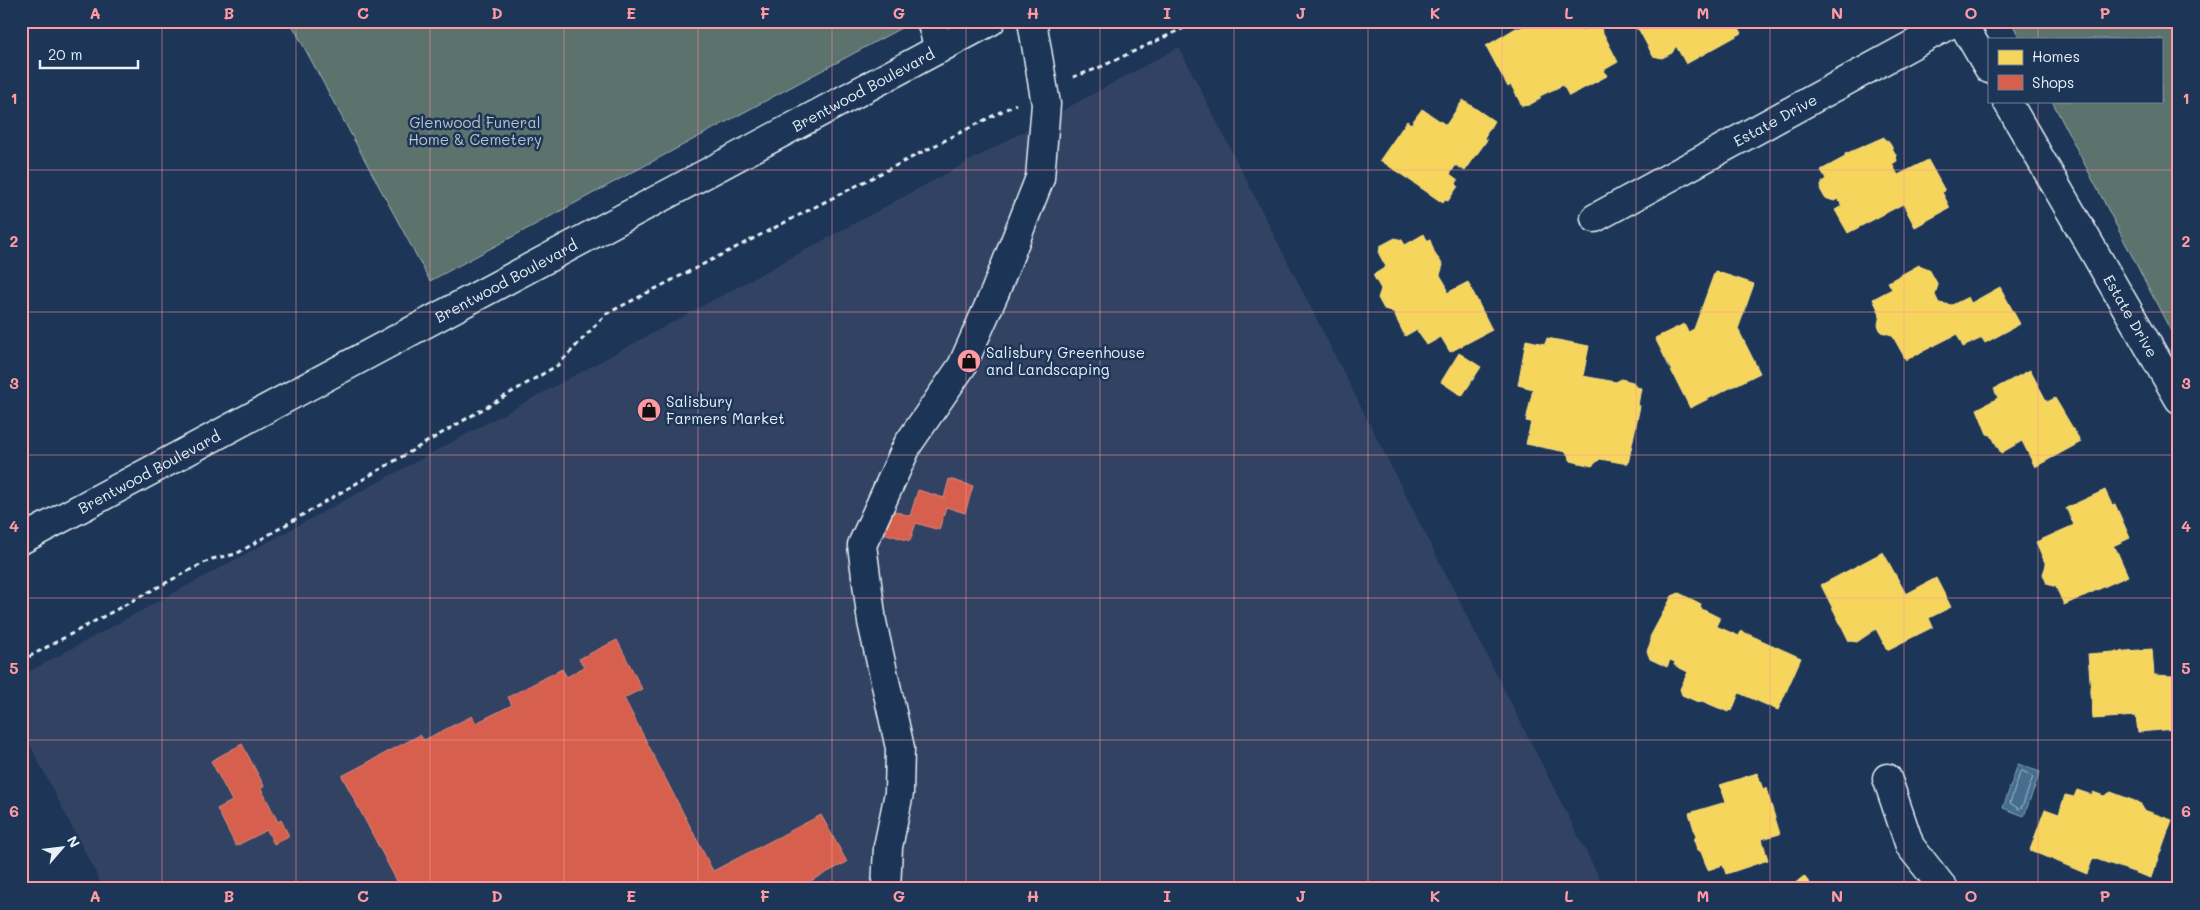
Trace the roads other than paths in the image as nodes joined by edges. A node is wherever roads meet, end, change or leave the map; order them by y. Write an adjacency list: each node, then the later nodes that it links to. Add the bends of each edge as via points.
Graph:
1 (931, 21): 6 (street)
2 (991, 21): 6 (street, Brentwood Boulevard)
3 (1032, 21): 13 (street, via 1046,104 1040,178 962,366 908,444 862,545 872,622 900,748 899,793 888,847)
4 (1956, 21): 9 (street, Estate Drive)
5 (1961, 21): 7 (street)
6 (939, 49): 11 (street, Brentwood Boulevard)
7 (1988, 67)
8 (2008, 102): 10 (street, Estate Drive)
9 (1595, 218)
10 (2179, 399)
11 (21, 540)
12 (1887, 778): 14 (street, via 1910,846)
13 (886, 889)
14 (1944, 889)

